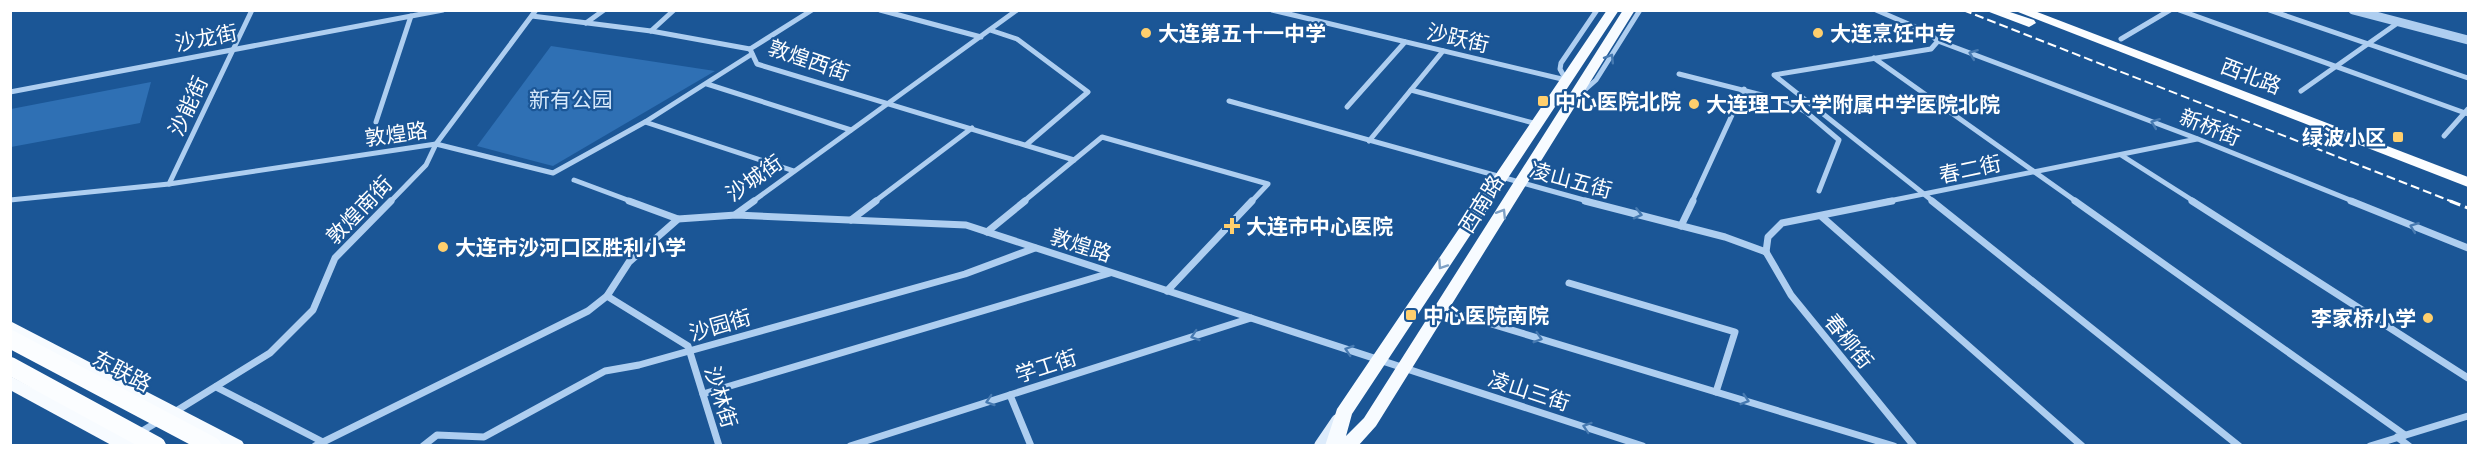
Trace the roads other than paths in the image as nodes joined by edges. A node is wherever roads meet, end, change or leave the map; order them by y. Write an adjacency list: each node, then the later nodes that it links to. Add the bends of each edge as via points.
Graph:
1 (252, 10): 35 (street, 沙能街)
2 (443, 10): 23 (street, 沙龙街)
3 (604, 10): 25 (street)
4 (674, 10): 28 (street)
5 (812, 10): 37 (street, 敦煌路)
6 (880, 10): 29 (street)
7 (1017, 10): 27 (street, 沙城街)
8 (1272, 10): 33 (street, 沙跃街)
9 (1597, 10): 43 (street, via 1561,63)
10 (1613, 10): 26 (main road, 西南路)
11 (1629, 10): 26 (main road, 西南路)
12 (1640, 10): 49 (street, one-way to 12, via 1596,80)
13 (1876, 10): 32 (street, 新桥街, via 1927,32)
14 (1990, 10): 40 (highway)
15 (2019, 10): 40 (highway, 西北路)
16 (2035, 10): 40 (highway, 西北路)
17 (2049, 10): 30 (highway)
18 (2170, 10): 30 (street)
19 (2179, 10): 39 (street)
20 (2269, 10): 34 (street)
21 (2353, 10): 24 (street)
22 (534, 13): 25 (street, 敦煌西街); 62 (street, 敦煌南街)
23 (411, 16): 35 (street, 沙龙街); 54 (street)
24 (2399, 22): 31 (street); 34 (street)
25 (586, 23): 28 (street, 敦煌西街)
26 (1611, 27): 43 (main road, 西南路); 49 (main road, 西南路)
27 (990, 30): 29 (street, 沙城街); 63 (street, via 1017,39 1088,92)
28 (651, 31): 37 (street, 敦煌西街)
29 (981, 37): 51 (street, 沙城街)
30 (2121, 39): 40 (highway)
31 (2469, 40)
32 (1938, 41): 38 (street, via 1930,49); 60 (street, 新桥街, one-way to 32)
33 (1405, 42): 36 (street, 沙跃街); 52 (street)
34 (2368, 44): 39 (street); 42 (street)
35 (233, 50): 48 (street, 沙龙街); 72 (street, 沙能街)
36 (1443, 51): 43 (street, 沙跃街); 46 (street)
37 (751, 52): 44 (street, 敦煌路); 51 (street, 敦煌西街, via 757,64)
38 (1874, 58): 68 (street); 75 (street, via 1774,75)
39 (2336, 67): 47 (street); 53 (street)
40 (2192, 71): 67 (highway, 西北路); 71 (highway, 西北路)
41 (1679, 74): 45 (street)
42 (2469, 78)
43 (1566, 81): 56 (main road, 西南路)
44 (707, 84): 55 (street, 敦煌路); 58 (street)
45 (1744, 89): 74 (street, via 1786,101 1839,140); 81 (street)
46 (1411, 90): 56 (street); 61 (street)
47 (2301, 91)
48 (10, 92)
49 (1574, 99): 73 (main road, 西南路)
50 (1229, 101): 61 (street, 凌山五街)
51 (888, 103): 57 (street, 敦煌西街); 58 (street, 沙城街)
52 (1347, 107)
53 (2467, 112): 59 (street)
54 (376, 122)
55 (645, 122): 62 (street, 敦煌路, via 553,172); 66 (street)
56 (1537, 124): 69 (main road, 西南路)
57 (972, 128): 63 (street, 敦煌西街); 80 (street)
58 (851, 130): 66 (street, 沙城街)
59 (2444, 136)
60 (2198, 139): 64 (street, 春二街); 84 (street, 新桥街, one-way to 60)
61 (1370, 141): 69 (street, 凌山五街)
62 (436, 144): 72 (street, 敦煌路); 100 (street, 敦煌南街, via 426,165 335,258 313,310 270,353)
63 (1026, 145): 65 (street, 敦煌西街)
64 (2121, 155): 68 (street, 春二街); 98 (street)
65 (1074, 160): 82 (street); 88 (street, via 1102,136 1268,184)
66 (794, 171): 77 (street, 沙城街)
67 (2469, 171)
68 (2035, 173): 75 (street, 春二街); 108 (street)
69 (1501, 178): 73 (street, 凌山五街); 95 (main road, 西南路, one-way to 95)
70 (574, 180): 79 (street)
71 (2469, 182)
72 (169, 184): 76 (street, 敦煌路)
73 (1520, 184): 81 (street, 凌山五街, one-way to 81); 90 (main road, 西南路, one-way to 73)
74 (1818, 191)
75 (1924, 196): 78 (street, 春二街); 126 (street)
76 (10, 200)
77 (736, 215): 79 (street, 沙城街); 80 (street, 敦煌路)
78 (1821, 216): 85 (street, 春二街, via 1782,224 1768,237); 125 (street)
79 (678, 219): 89 (street, via 629,262)
80 (851, 220): 82 (street, 敦煌路, via 966,225)
81 (1681, 226): 85 (street, 凌山五街)
82 (987, 232): 83 (street, 敦煌路)
83 (1035, 248): 86 (street, 敦煌路); 94 (street, 沙园街, via 965,274)
84 (2469, 248)
85 (1766, 252): 124 (street, 春柳街, via 1791,296)
86 (1110, 272): 88 (street, 敦煌路); 102 (street)
87 (1569, 283): 101 (street, via 1735,332)
88 (1167, 291): 91 (street, 敦煌路)
89 (607, 296): 94 (street, 沙林街, via 688,346); 109 (street, via 588,311)
90 (1442, 309): 97 (main road, 西南路); 101 (street, one-way to 101)
91 (1251, 318): 95 (street, 敦煌路, one-way to 91); 103 (street, 学工街, one-way to 103)
92 (10, 326): 104 (main road)
93 (10, 339): 113 (highway, 东联路, bridge)
94 (690, 351): 102 (street, 沙林街); 115 (street, 沙园街, via 605,371 484,437 436,435)
95 (1379, 359): 97 (street, 敦煌路); 105 (main road, 西南路)
96 (10, 366): 112 (highway, bridge)
97 (1405, 368): 107 (main road, 西南路); 122 (street, 凌山三街, one-way to 97)
98 (2469, 378)
99 (10, 382): 110 (main road)
100 (216, 387): 104 (street, 敦煌南街); 109 (street)
101 (1716, 392): 123 (street, one-way to 123)
102 (703, 394): 116 (street, 沙林街)
103 (1010, 395): 111 (street, 学工街, one-way to 111); 117 (street)
104 (174, 412): 110 (street, 敦煌南街); 114 (main road)
105 (1343, 413): 118 (main road, 西南路); 119 (main road, 西南路)
106 (2469, 416): 108 (street)
107 (1370, 422): 120 (main road, 西南路); 121 (main road, 西南路)
108 (2401, 436): 127 (street); 128 (street)
109 (318, 443)
110 (124, 445)
111 (852, 445)
112 (157, 446)
113 (212, 446)
114 (236, 446)
115 (423, 446)
116 (719, 446)
117 (1031, 446)
118 (1321, 446)
119 (1334, 446)
120 (1347, 446)
121 (1355, 446)
122 (1643, 446)
123 (1894, 446)
124 (1914, 446)
125 (2082, 446)
126 (2239, 446)
127 (2370, 446)
128 (2409, 446)

